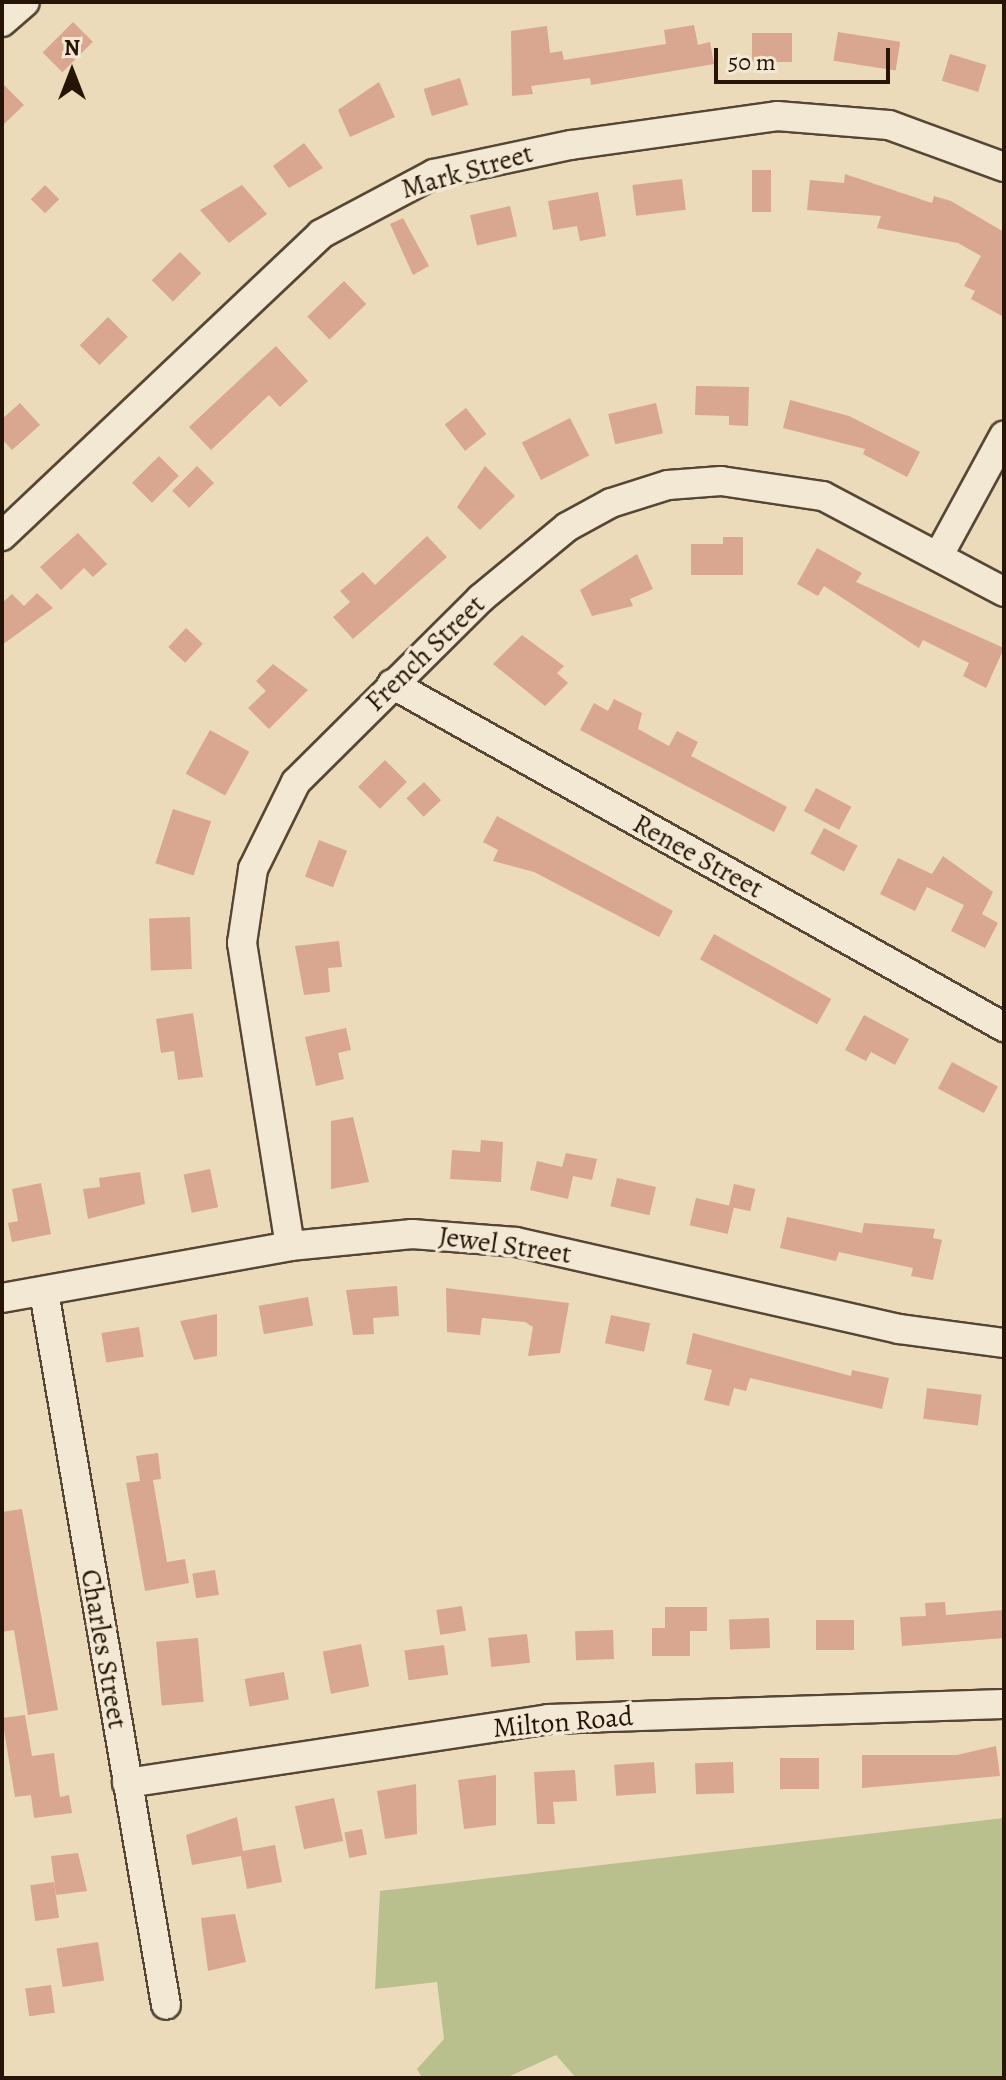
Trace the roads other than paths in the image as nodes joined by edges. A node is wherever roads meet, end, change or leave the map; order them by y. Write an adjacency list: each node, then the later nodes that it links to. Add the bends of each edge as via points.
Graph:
1 (25, 2): 2 (street)
2 (2, 22)
3 (1004, 167): 5 (street, Mark Street, via 889,125 777,116 528,152 434,174 321,234)
4 (1004, 436): 6 (street)
5 (2, 536)
6 (939, 555): 7 (street, French Street); 8 (street, French Street, via 823,496 721,481 668,485 611,503 567,527)
7 (1004, 592)
8 (392, 684): 9 (street, Renee Street); 10 (street, French Street, via 296,782 270,825 244,914 246,971)
9 (1004, 1027)
10 (290, 1246): 11 (street, Jewel Street); 13 (street, Jewel Street, via 412,1234 516,1242 899,1329)
11 (44, 1292): 12 (street, Jewel Street); 15 (street, Charles Street)
12 (2, 1298)
13 (1004, 1343)
14 (1004, 1704): 15 (street, Milton Road, via 548,1719)
15 (127, 1783): 16 (street, Charles Street)
16 (166, 2005)

